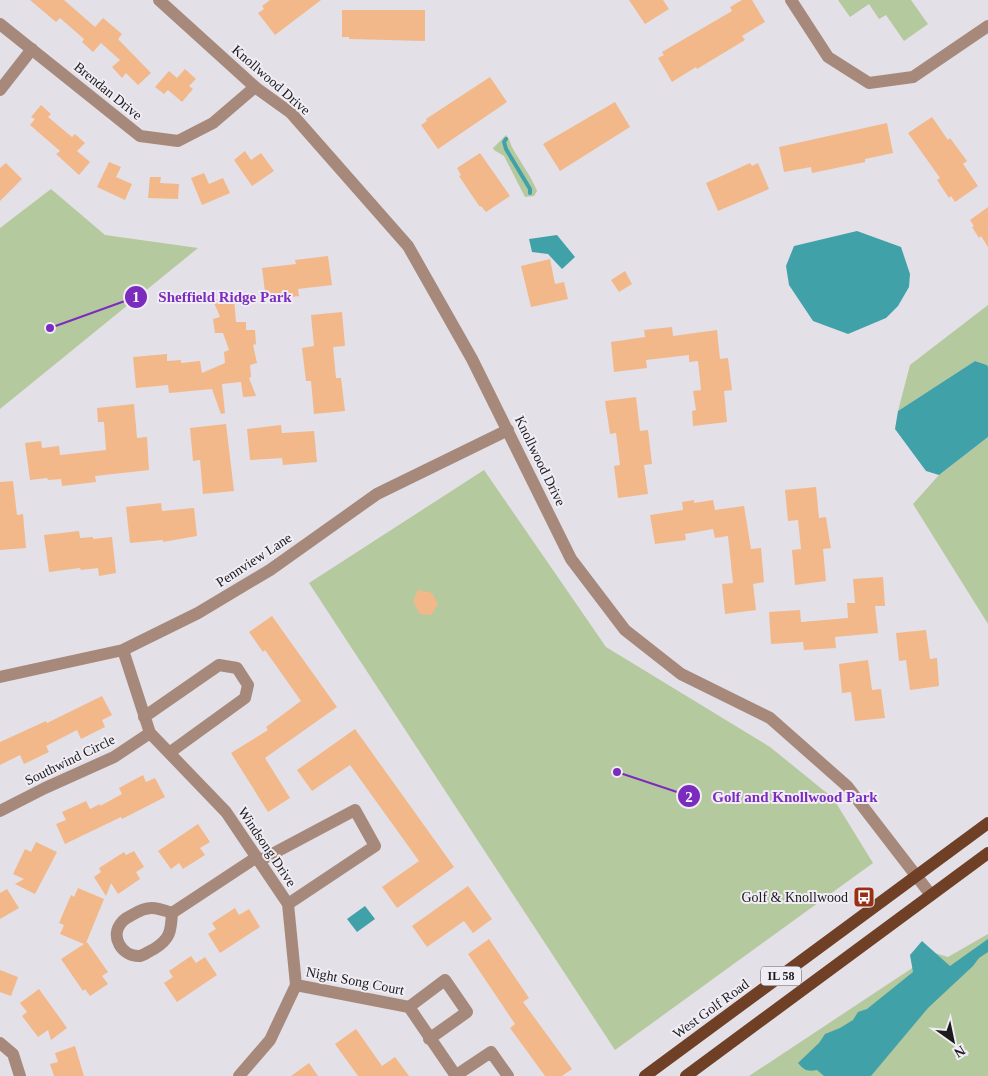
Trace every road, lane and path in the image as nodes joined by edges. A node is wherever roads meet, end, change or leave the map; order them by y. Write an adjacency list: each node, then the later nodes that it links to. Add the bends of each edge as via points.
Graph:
1 (158, 0): 6 (street, Knollwood Drive)
2 (791, 0): 4 (street, via 828,57 869,83 913,76)
3 (0, 24): 5 (street, Brendan Drive)
4 (988, 26)
5 (32, 50): 6 (street, Brendan Drive, via 140,136 178,140 213,123); 7 (street)
6 (255, 87): 8 (street, Knollwood Drive, via 291,113 408,246)
7 (0, 90)
8 (508, 430): 9 (street, Pennview Lane, via 377,494 270,570 198,613); 18 (street, Knollwood Drive, via 571,559 624,630 681,674 770,718 847,786)
9 (123, 650): 10 (street, Pennview Lane); 11 (street, Windsong Drive)
10 (0, 677)
11 (144, 718): 12 (street, Windsong Drive); 13 (street, via 219,665 237,668 248,684 245,698)
12 (150, 733): 13 (street, Windsong Drive); 14 (street, Southwind Circle, via 114,757)
13 (169, 753): 17 (street, Windsong Drive, via 226,812)
14 (0, 810)
15 (988, 823): 18 (main road, West Golf Road / IL 58)
16 (988, 853): 19 (main road, IL 58)
17 (258, 859): 20 (street, Windsong Drive); 20 (street, via 355,810 375,846); 21 (street)
18 (916, 876): 19 (street, Knollwood Drive); 30 (main road, West Golf Road / IL 58)
19 (931, 896): 31 (main road, IL 58)
20 (288, 904): 22 (street, Windsong Drive)
21 (172, 913): 21 (street, via 156,908 142,909 122,922 116,935 119,947 130,956 142,956 165,942 171,928)
22 (296, 985): 23 (street, Night Song Court); 27 (street, via 270,1040)
23 (409, 1007): 24 (street, Night Song Court); 24 (street, Night Song Court, via 445,980 467,1012)
24 (429, 1039): 28 (street, Night Song Court)
25 (0, 1043): 26 (street, via 13,1054)
26 (20, 1076)
27 (239, 1076)
28 (456, 1076): 29 (street, Night Song Court, via 491,1052)
29 (508, 1076)
30 (645, 1076)
31 (686, 1076)

